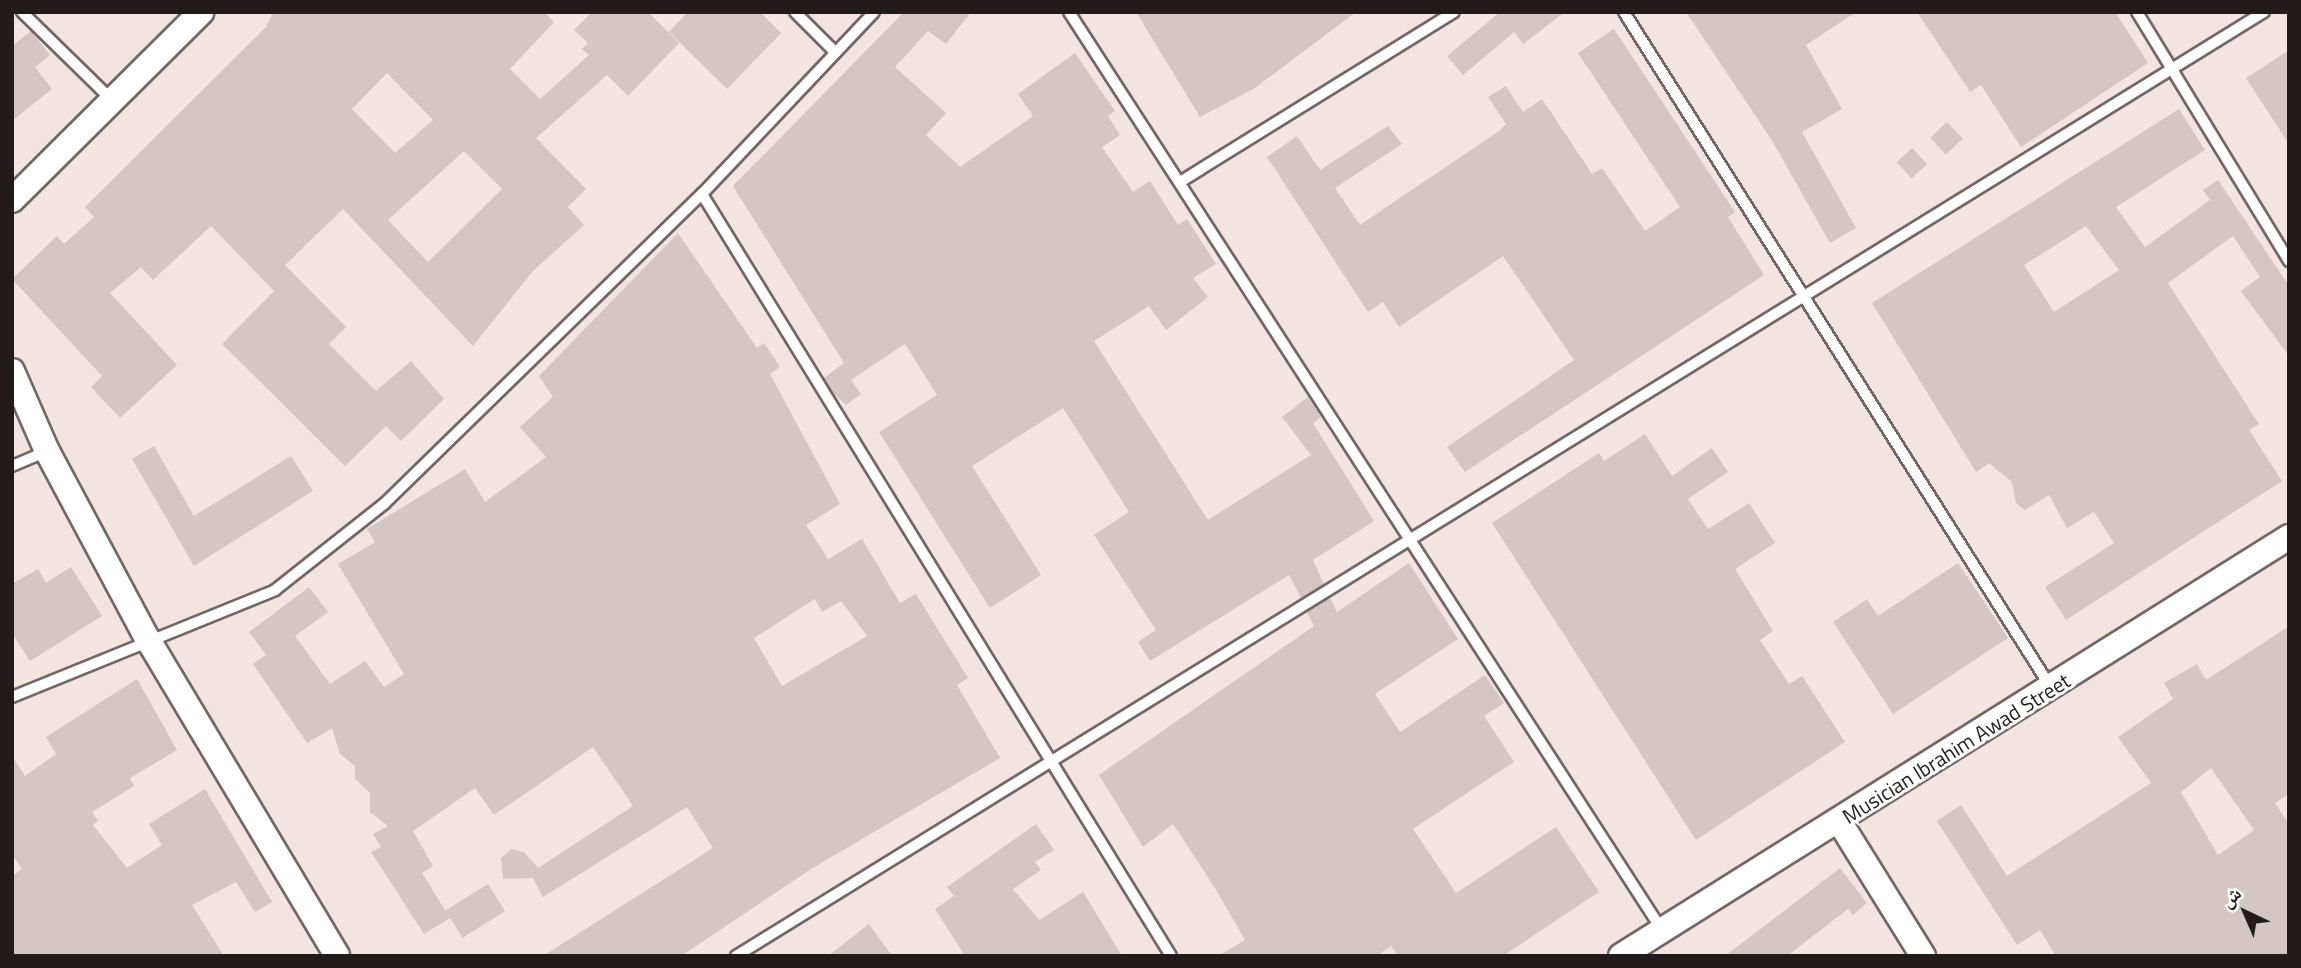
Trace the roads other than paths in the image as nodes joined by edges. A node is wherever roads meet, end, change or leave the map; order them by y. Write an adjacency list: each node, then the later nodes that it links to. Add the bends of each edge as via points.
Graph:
1 (22, 12): 12 (lane)
2 (201, 12): 12 (street)
3 (795, 12): 10 (lane)
4 (874, 12): 10 (lane)
5 (1069, 12): 13 (lane)
6 (1454, 12): 13 (lane)
7 (1623, 12): 17 (lane)
8 (2137, 12): 11 (lane)
9 (2264, 12): 11 (lane)
10 (835, 52): 14 (lane)
11 (2172, 69): 16 (lane); 17 (lane)
12 (112, 100): 15 (street)
13 (1180, 182): 22 (lane)
14 (702, 194): 23 (lane, via 384,504 275,590); 26 (lane)
15 (12, 200)
16 (2289, 261)
17 (1802, 297): 22 (lane); 24 (lane)
18 (12, 371): 19 (street)
19 (47, 451): 20 (lane); 23 (street)
20 (12, 466)
21 (2289, 537): 24 (street, Musician Ibrahim Awad Street)
22 (1411, 539): 26 (lane); 28 (lane)
23 (147, 638): 25 (lane); 29 (street)
24 (2051, 688): 27 (street, Musician Ibrahim Awad Street)
25 (12, 697)
26 (1051, 761): 30 (lane); 31 (lane)
27 (1839, 821): 28 (street, Musician Ibrahim Awad Street); 33 (street)
28 (1662, 931): 32 (street, Musician Ibrahim Awad Street)
29 (337, 956)
30 (736, 956)
31 (1171, 956)
32 (1621, 956)
33 (1923, 956)

